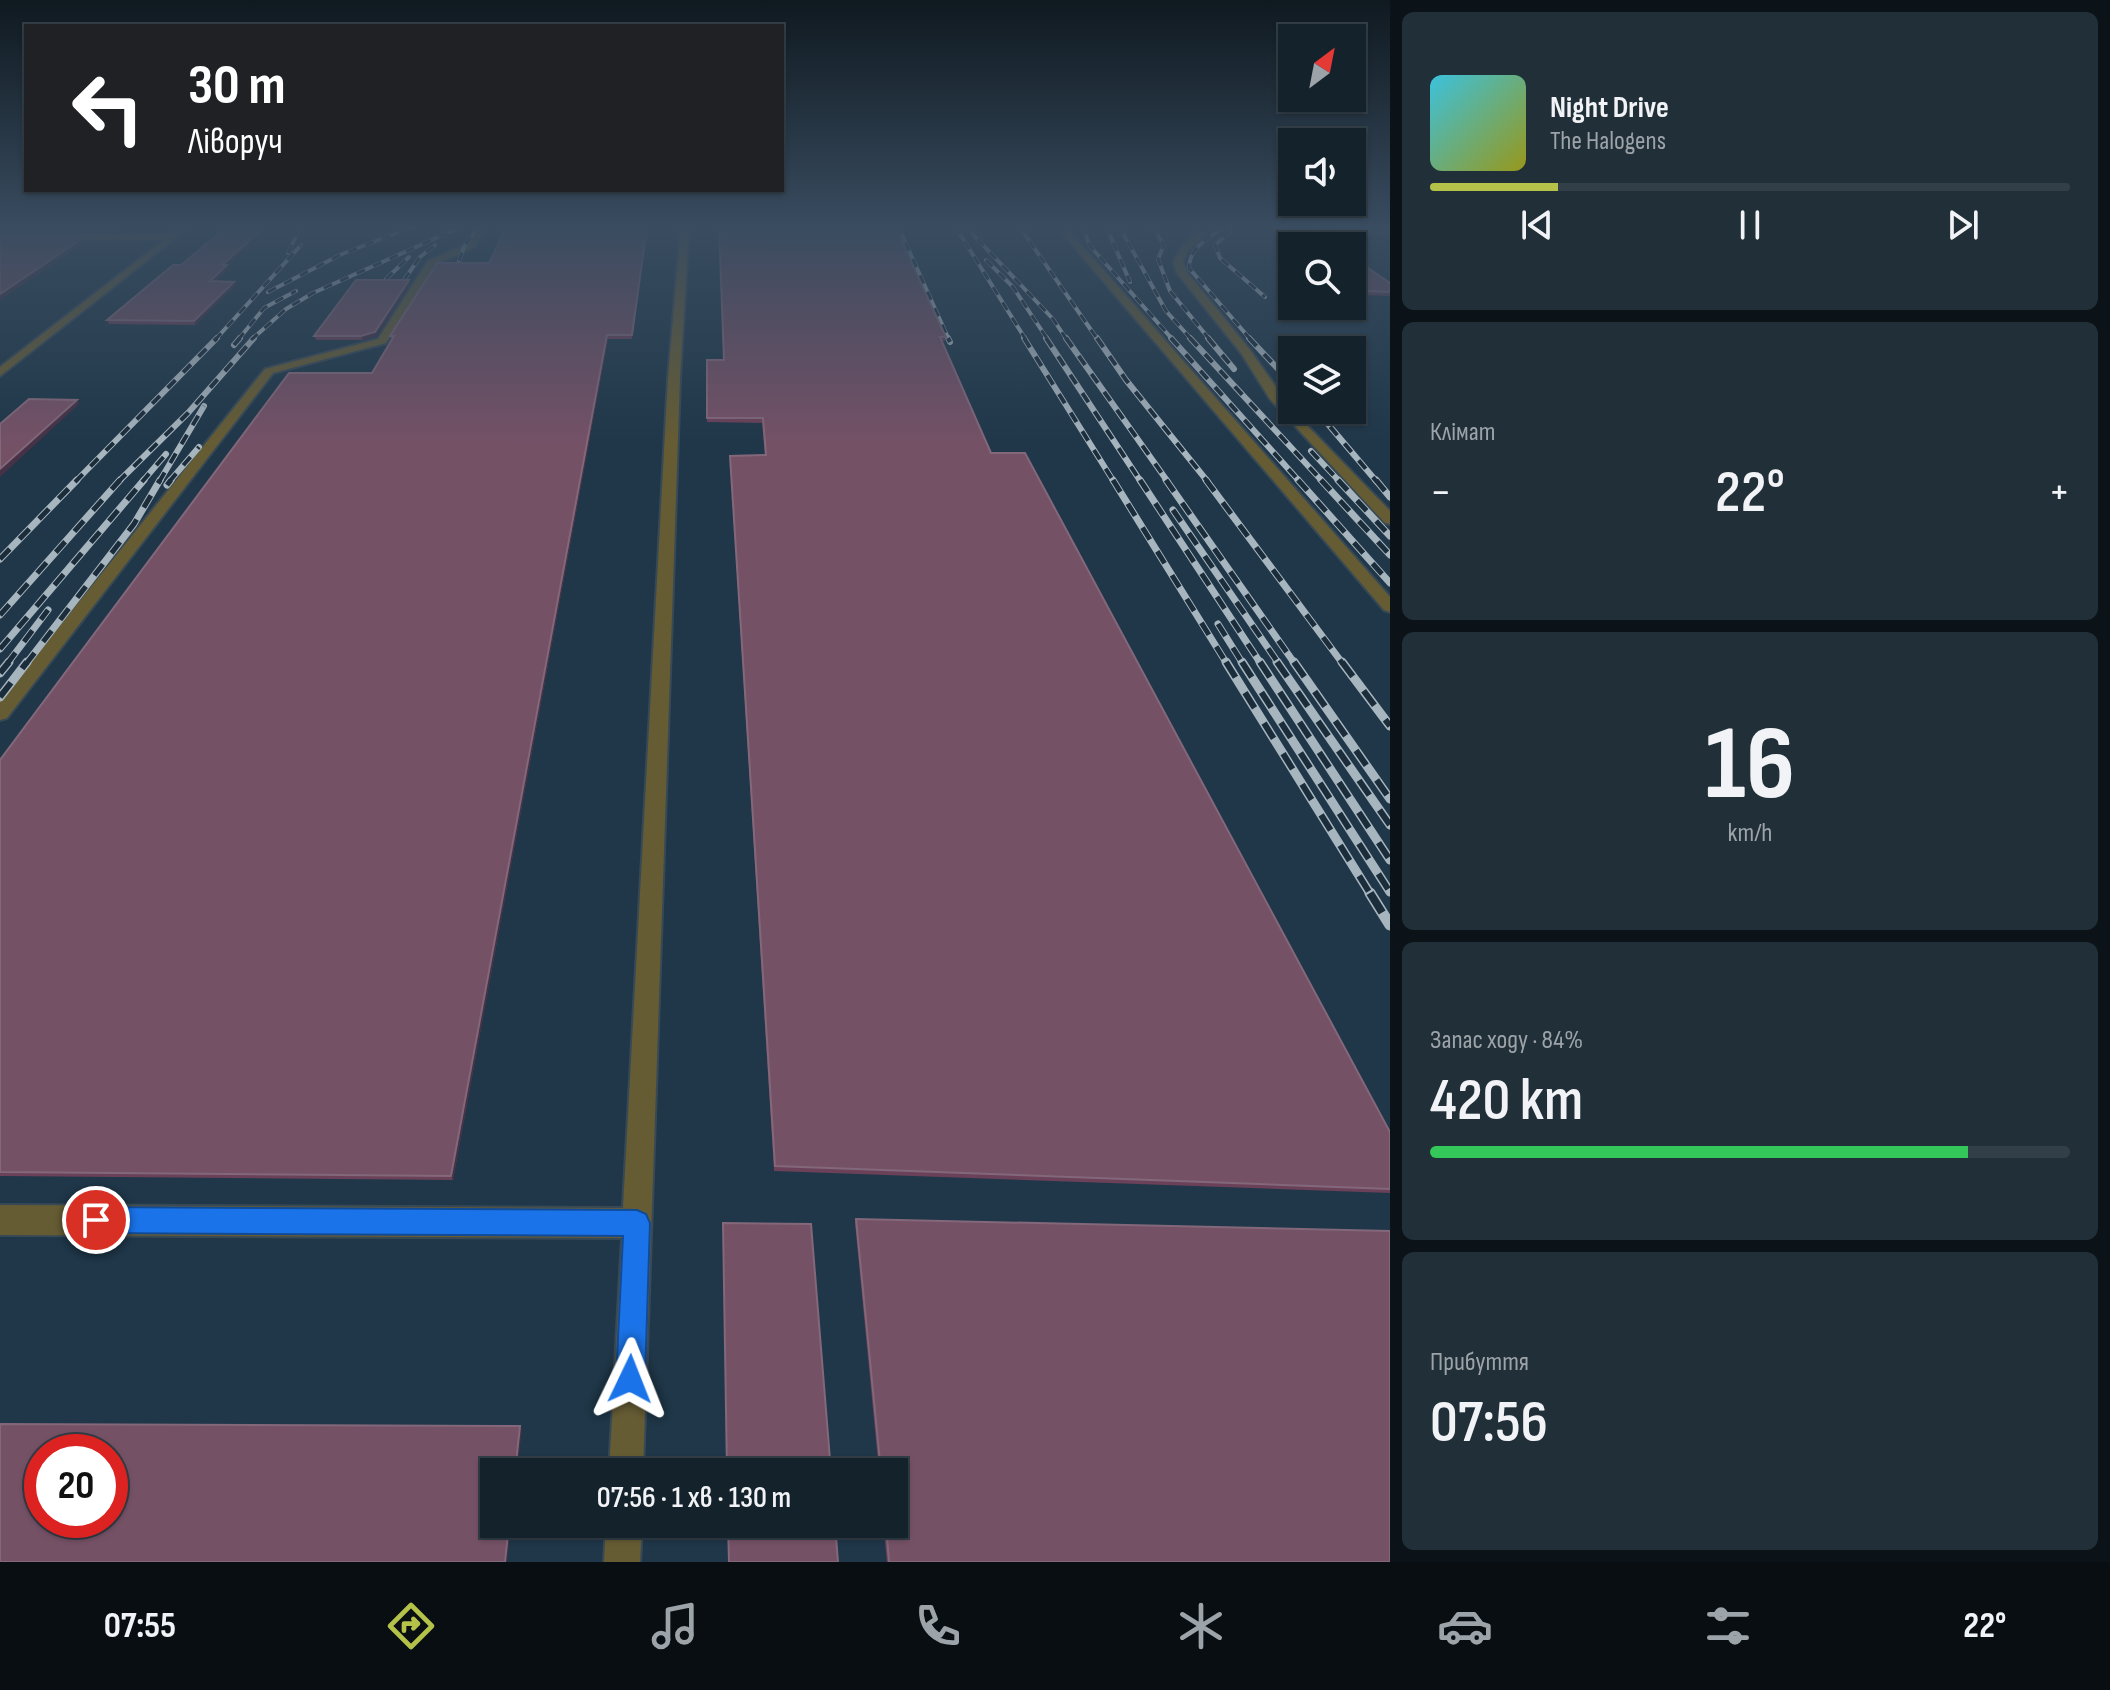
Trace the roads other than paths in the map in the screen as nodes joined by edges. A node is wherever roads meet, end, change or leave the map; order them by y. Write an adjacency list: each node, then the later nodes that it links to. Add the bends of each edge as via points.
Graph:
1 (95, 299): 6 (lane)
2 (408, 299): 9 (lane, via 382,341 269,371)
3 (680, 299): 11 (lane)
4 (1123, 299): 8 (lane)
5 (1203, 299): 7 (lane, via 1274,396)
6 (0, 373)
7 (1390, 520)
8 (1390, 607)
9 (0, 714)
10 (0, 1220): 11 (lane)
11 (637, 1223): 12 (lane)
12 (627, 1458)
13 (623, 1538): 14 (lane)
14 (622, 1562)

